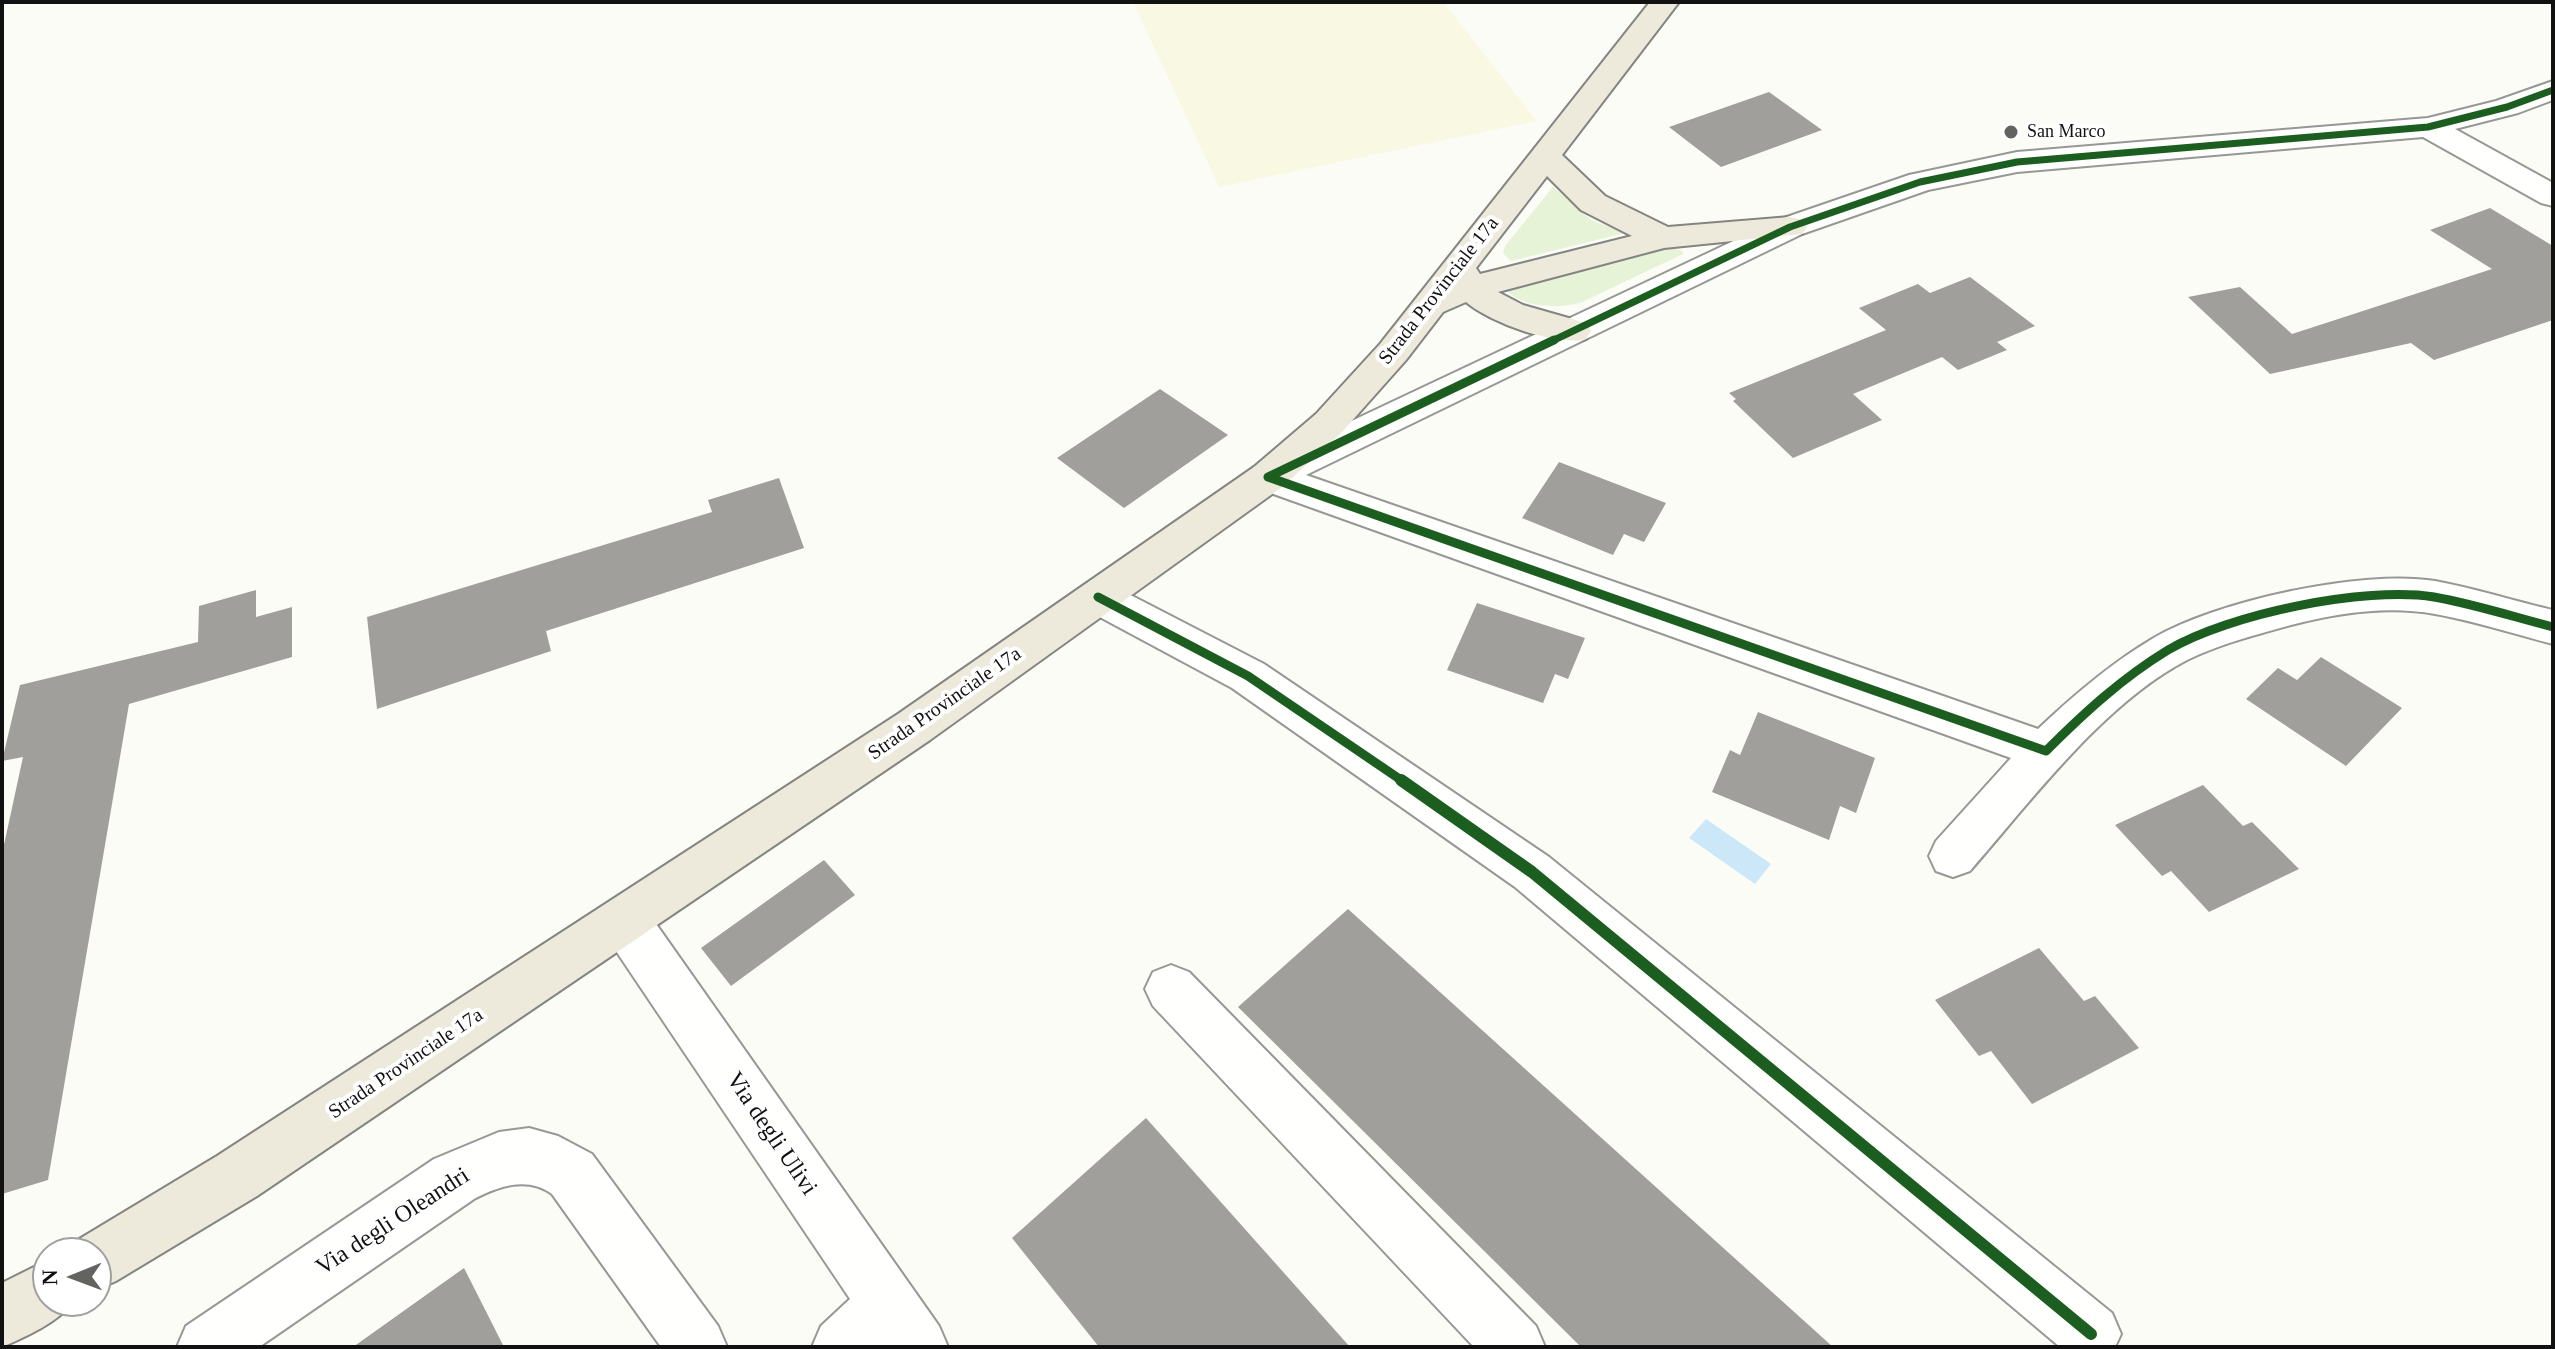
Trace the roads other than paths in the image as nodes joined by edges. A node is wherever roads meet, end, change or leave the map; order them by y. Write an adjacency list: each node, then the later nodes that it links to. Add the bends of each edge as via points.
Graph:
1 (1665, 2): 4 (main road, Strada Provinciale 17a)
2 (2553, 90): 3 (street)
3 (2428, 127): 5 (street); 6 (street, via 2003,164 1920,182)
4 (1545, 156): 7 (main road, via 1593,203); 8 (main road, Strada Provinciale 17a)
5 (2553, 196)
6 (1790, 227): 7 (main road); 9 (street)
7 (1663, 238): 8 (main road)
8 (1466, 276): 9 (main road, via 1506,311); 10 (main road, Strada Provinciale 17a, via 1430,304 1344,407)
9 (1573, 331): 10 (street)
10 (1268, 477): 11 (main road, Strada Provinciale 17a); 13 (street)
11 (1098, 597): 15 (main road, Strada Provinciale 17a); 21 (street, via 1288,701 1532,872)
12 (2553, 627): 13 (street, via 2433,597 2358,595 2324,600 2225,626 2170,649 2102,696)
13 (2046, 751): 14 (street)
14 (1953, 856)
15 (624, 920): 17 (main road, Strada Provinciale 17a, via 237,1176); 20 (street, Via degli Ulivi)
16 (1171, 989): 25 (street)
17 (112, 1251)
18 (32, 1299): 19 (main road)
19 (2, 1317)
20 (903, 1326): 24 (street)
21 (2091, 1334)
22 (207, 1347): 23 (street, Via degli Oleandri, via 454,1179 477,1166 522,1155 559,1162 572,1174)
23 (697, 1347)
24 (842, 1347)
25 (1515, 1347)

